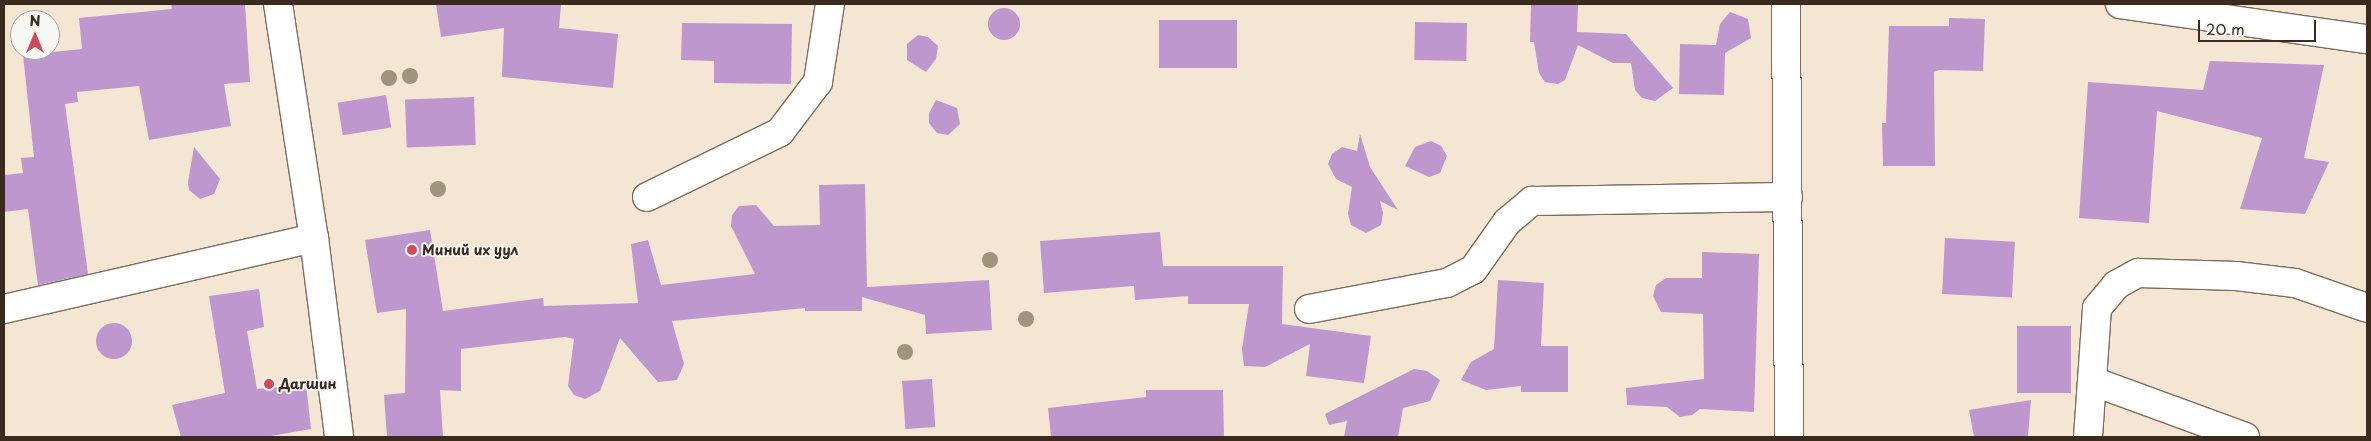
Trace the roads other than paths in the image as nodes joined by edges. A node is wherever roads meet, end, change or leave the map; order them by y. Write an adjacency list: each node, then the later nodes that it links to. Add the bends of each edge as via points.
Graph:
1 (278, 4): 8 (street)
2 (830, 4): 7 (street, via 818,82 780,132)
3 (1786, 4): 6 (street)
4 (2120, 4): 5 (street)
5 (2367, 38)
6 (1788, 197): 11 (street, via 1532,201 1507,222 1473,270 1447,283); 14 (street)
7 (647, 198)
8 (314, 238): 10 (street); 13 (street)
9 (2367, 308): 12 (street, via 2294,283 2236,276 2138,273 2116,285 2098,308)
10 (4, 309)
11 (1309, 310)
12 (2092, 381): 15 (street); 16 (street)
13 (339, 437)
14 (1789, 437)
15 (2088, 437)
16 (2244, 437)

